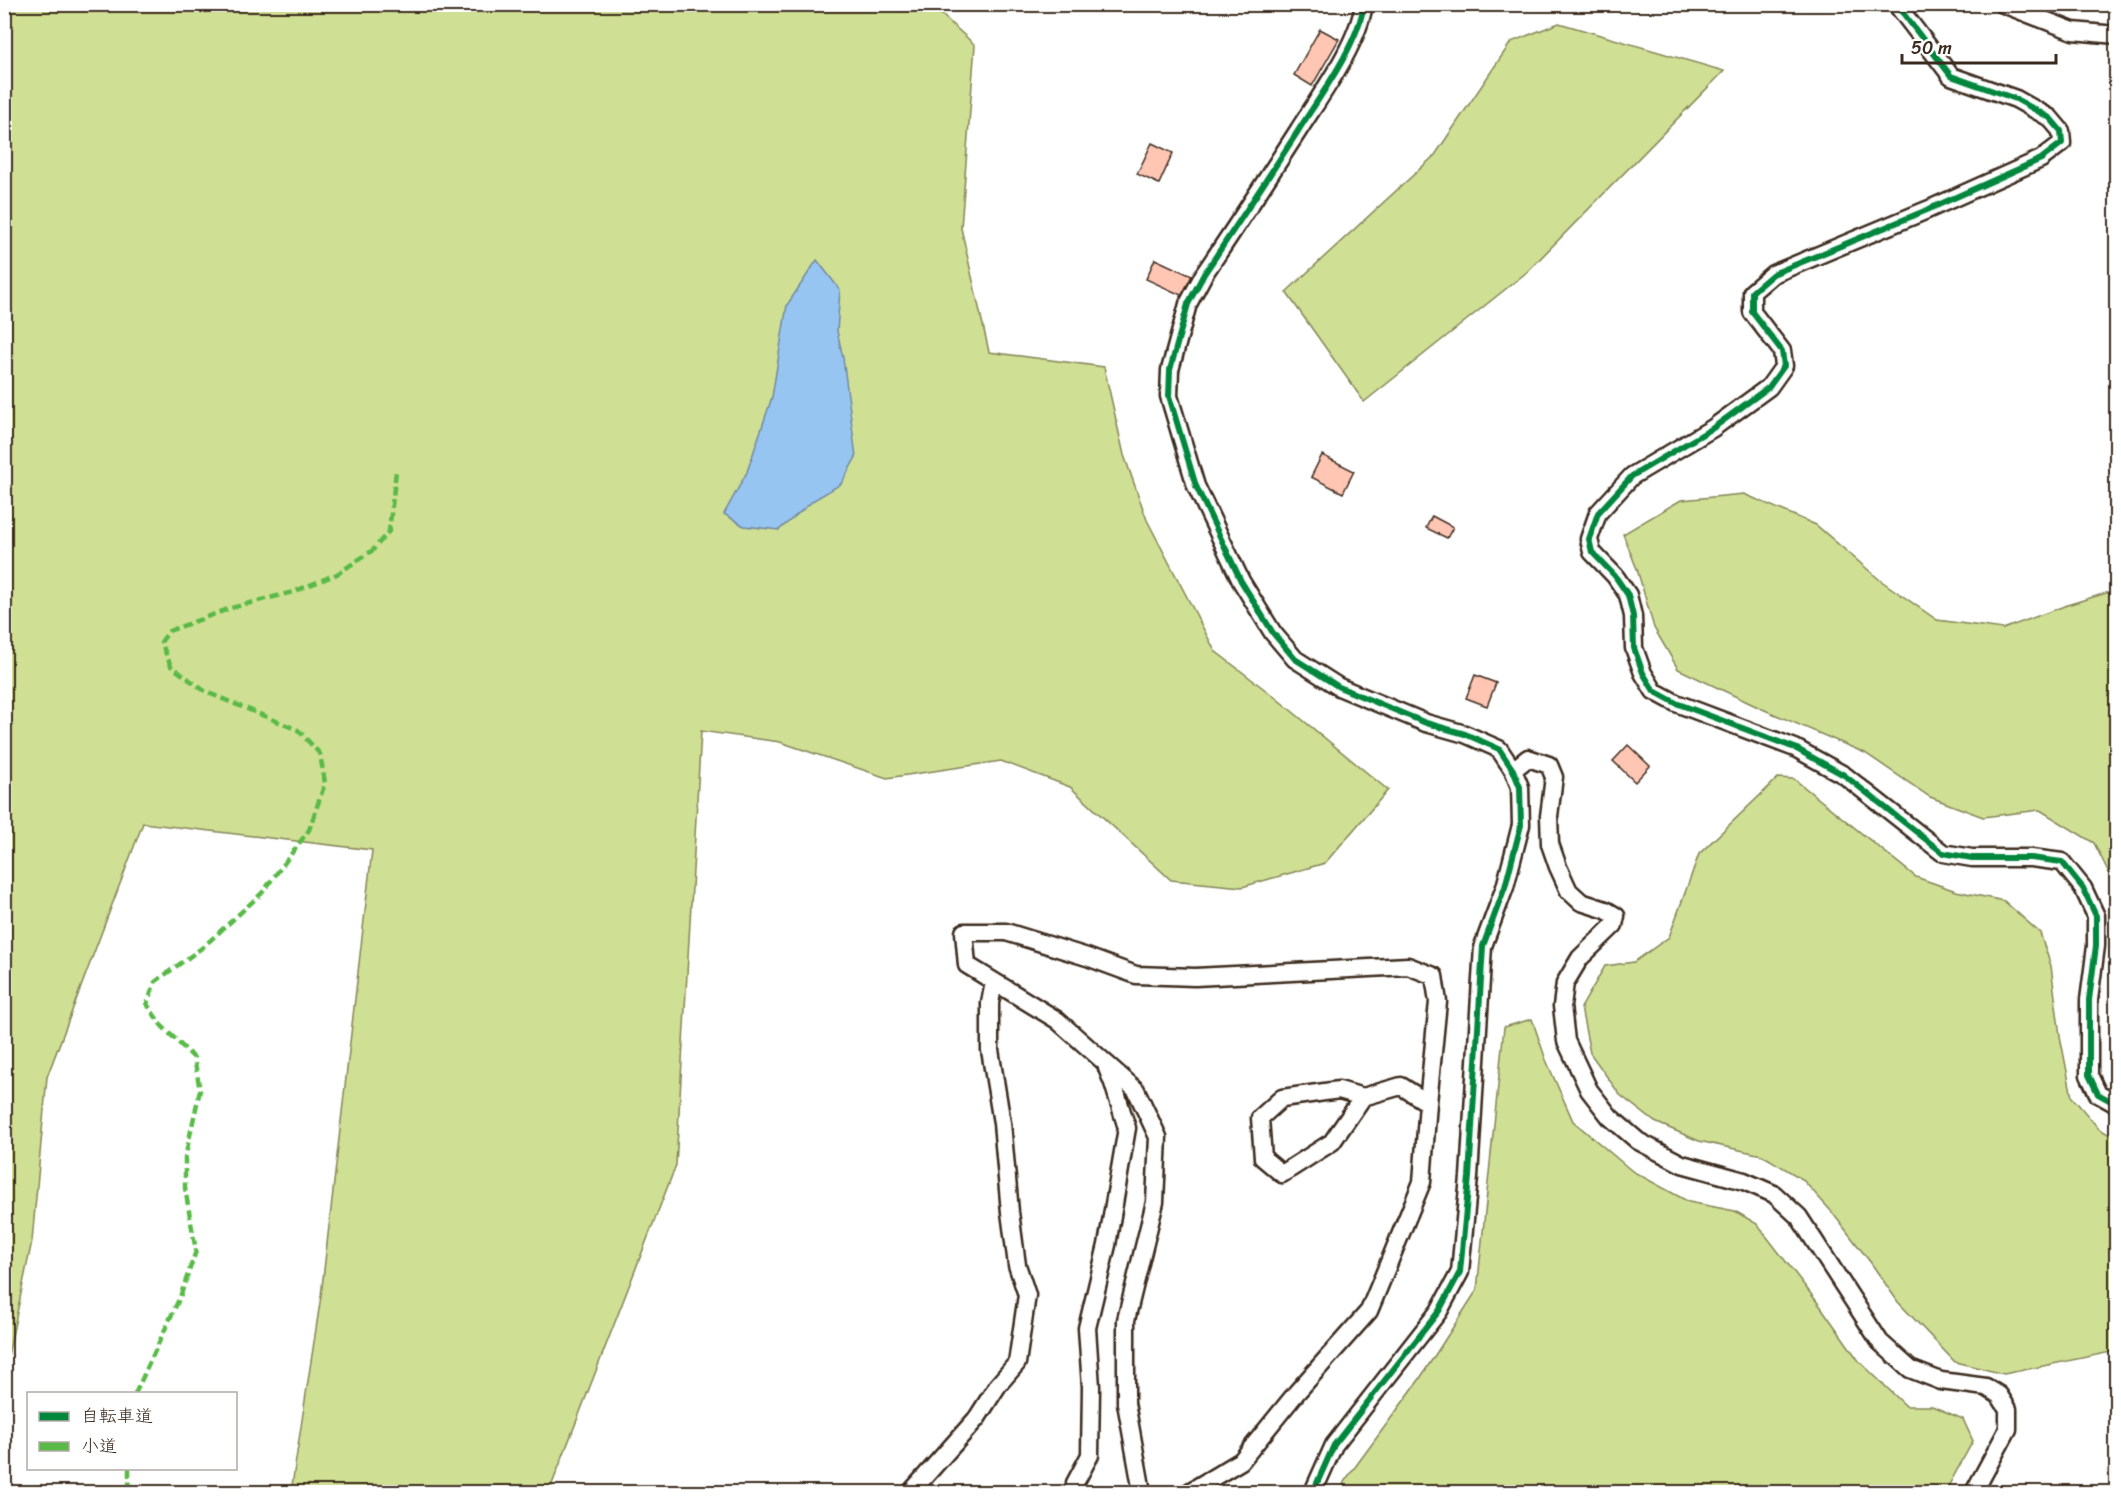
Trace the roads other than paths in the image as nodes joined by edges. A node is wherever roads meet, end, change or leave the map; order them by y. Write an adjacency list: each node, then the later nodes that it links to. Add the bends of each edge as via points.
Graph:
1 (1364, 4): 5 (street, via 1347,50 1324,90 1188,304 1170,370 1169,396 1196,486 1236,571 1273,633 1295,659 1340,687 1499,749)
2 (1896, 4): 10 (street, via 1951,76 2016,99 2050,118 2061,131 2062,143 2041,159 1773,274 1752,291 1752,312 1782,351 1784,366 1769,387 1713,428 1632,476 1598,513 1589,538 1592,552 1628,595 1634,616 1634,648 1654,691 1795,748 1845,776 1942,853 2062,862 2083,888 2096,916 2089,1075 2098,1094)
3 (2003, 4): 4 (street, via 2073,31)
4 (2116, 35)
5 (1513, 770): 15 (street, via 1520,787 1521,825 1505,887 1483,946 1460,1272 1439,1311 1334,1445); 16 (street, via 1528,758 1549,765 1554,777 1550,844 1557,867 1569,891 1581,902 1616,916 1614,926 1580,958 1565,983 1562,1006 1566,1041 1589,1090 1610,1117 1638,1141 1682,1164 1744,1181 1774,1194 1798,1217 1880,1342 1910,1369 1941,1381 1986,1387 1999,1395 2008,1409 2008,1429)
6 (994, 982): 7 (street, via 1057,1020); 9 (street, via 967,965 964,932 1006,932 1136,975 1196,977 1408,966 1434,976 1438,1002); 11 (street, via 990,1050 1017,1265 1028,1295 1017,1363 977,1418)
7 (1104, 1062): 12 (street, via 1127,1128 1107,1245 1087,1328 1090,1455); 13 (street, via 1136,1090 1158,1137 1155,1202 1126,1320 1126,1403)
8 (1363, 1097): 8 (street, via 1332,1142 1282,1174 1263,1158 1260,1118 1282,1098 1339,1090); 9 (street, via 1401,1086)
9 (1428, 1104): 14 (street, via 1422,1182 1369,1311 1241,1461)
10 (2116, 1104)
11 (911, 1492)
12 (1074, 1492)
13 (1142, 1492)
14 (1189, 1492)
15 (1313, 1492)
16 (1974, 1492)

